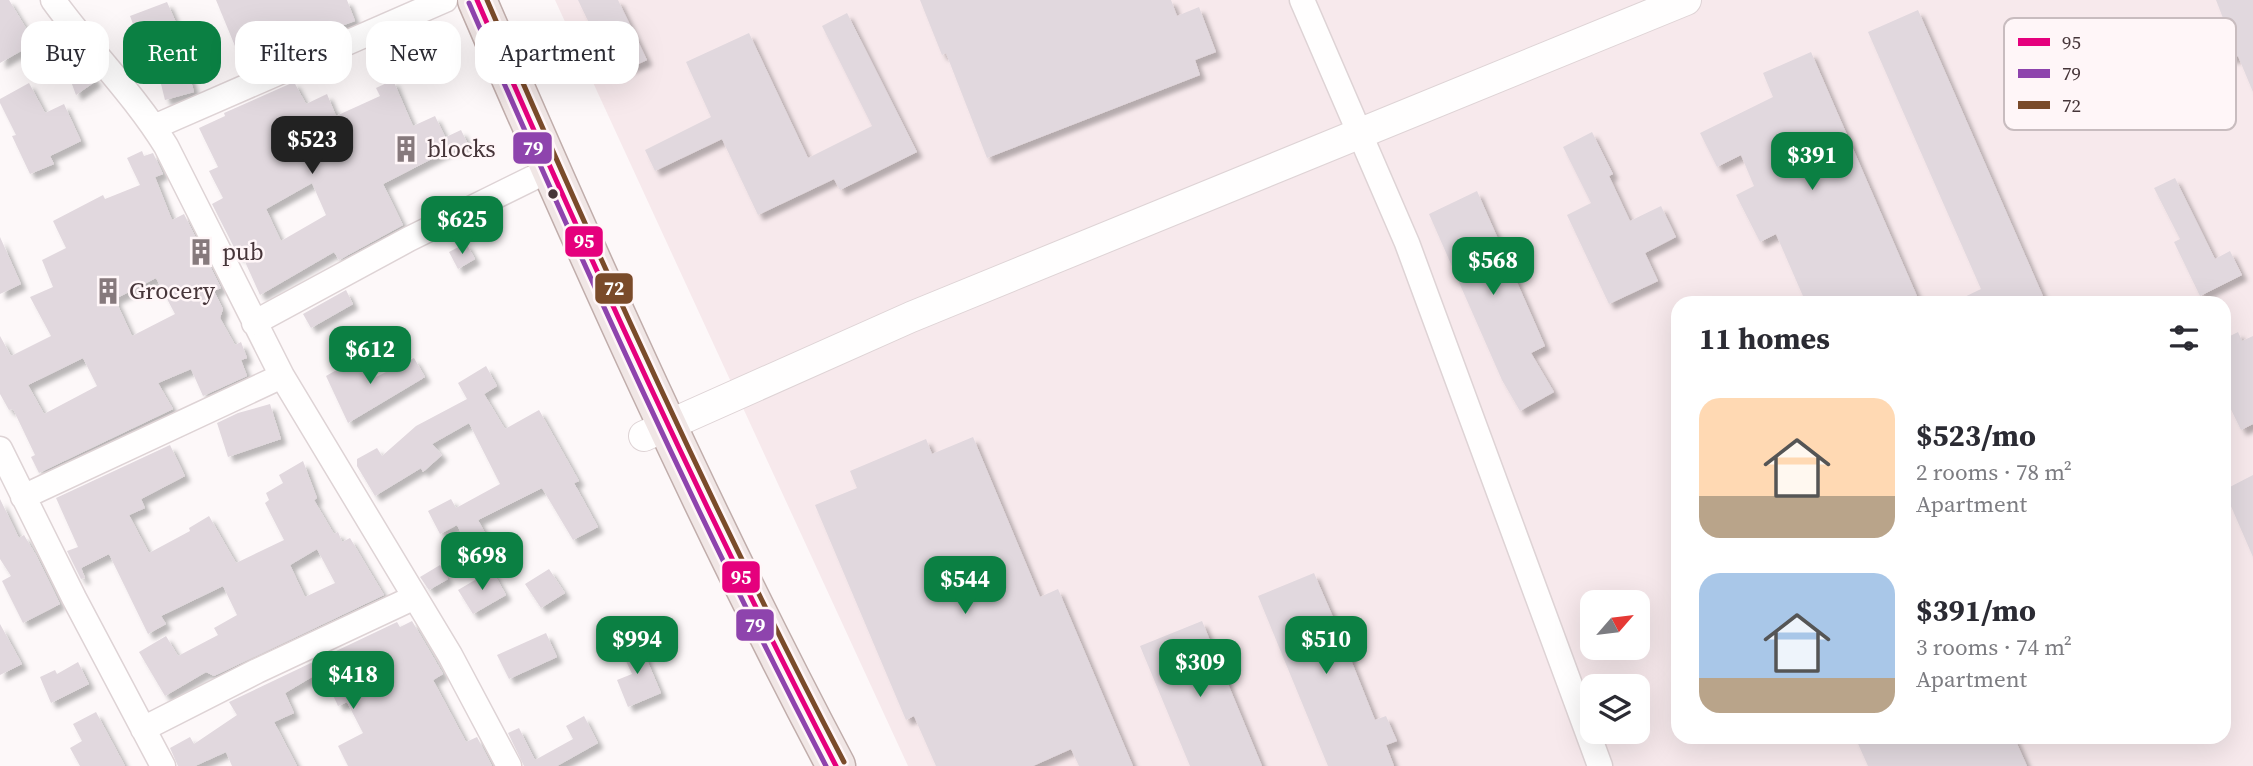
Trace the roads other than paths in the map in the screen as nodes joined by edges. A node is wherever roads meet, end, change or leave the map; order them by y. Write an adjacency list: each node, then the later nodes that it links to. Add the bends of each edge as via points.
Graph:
1 (53, 0): 7 (street)
2 (445, 0): 7 (street)
3 (451, 0): 9 (main road)
4 (477, 0): 9 (main road)
5 (1302, 0): 8 (street)
6 (1686, 0): 8 (street)
7 (154, 127): 10 (street)
8 (1359, 132): 12 (street, via 899,322); 21 (street, via 1467,400)
9 (539, 174): 10 (street); 12 (main road)
10 (254, 323): 11 (street)
11 (282, 376): 14 (street); 15 (street)
12 (654, 431): 19 (main road, via 768,695); 20 (main road)
13 (0, 449): 14 (street)
14 (23, 497): 16 (street)
15 (415, 597): 16 (street); 18 (street)
16 (143, 729): 17 (street)
17 (163, 766)
18 (509, 766)
19 (807, 766)
20 (836, 766)
21 (1600, 766)

